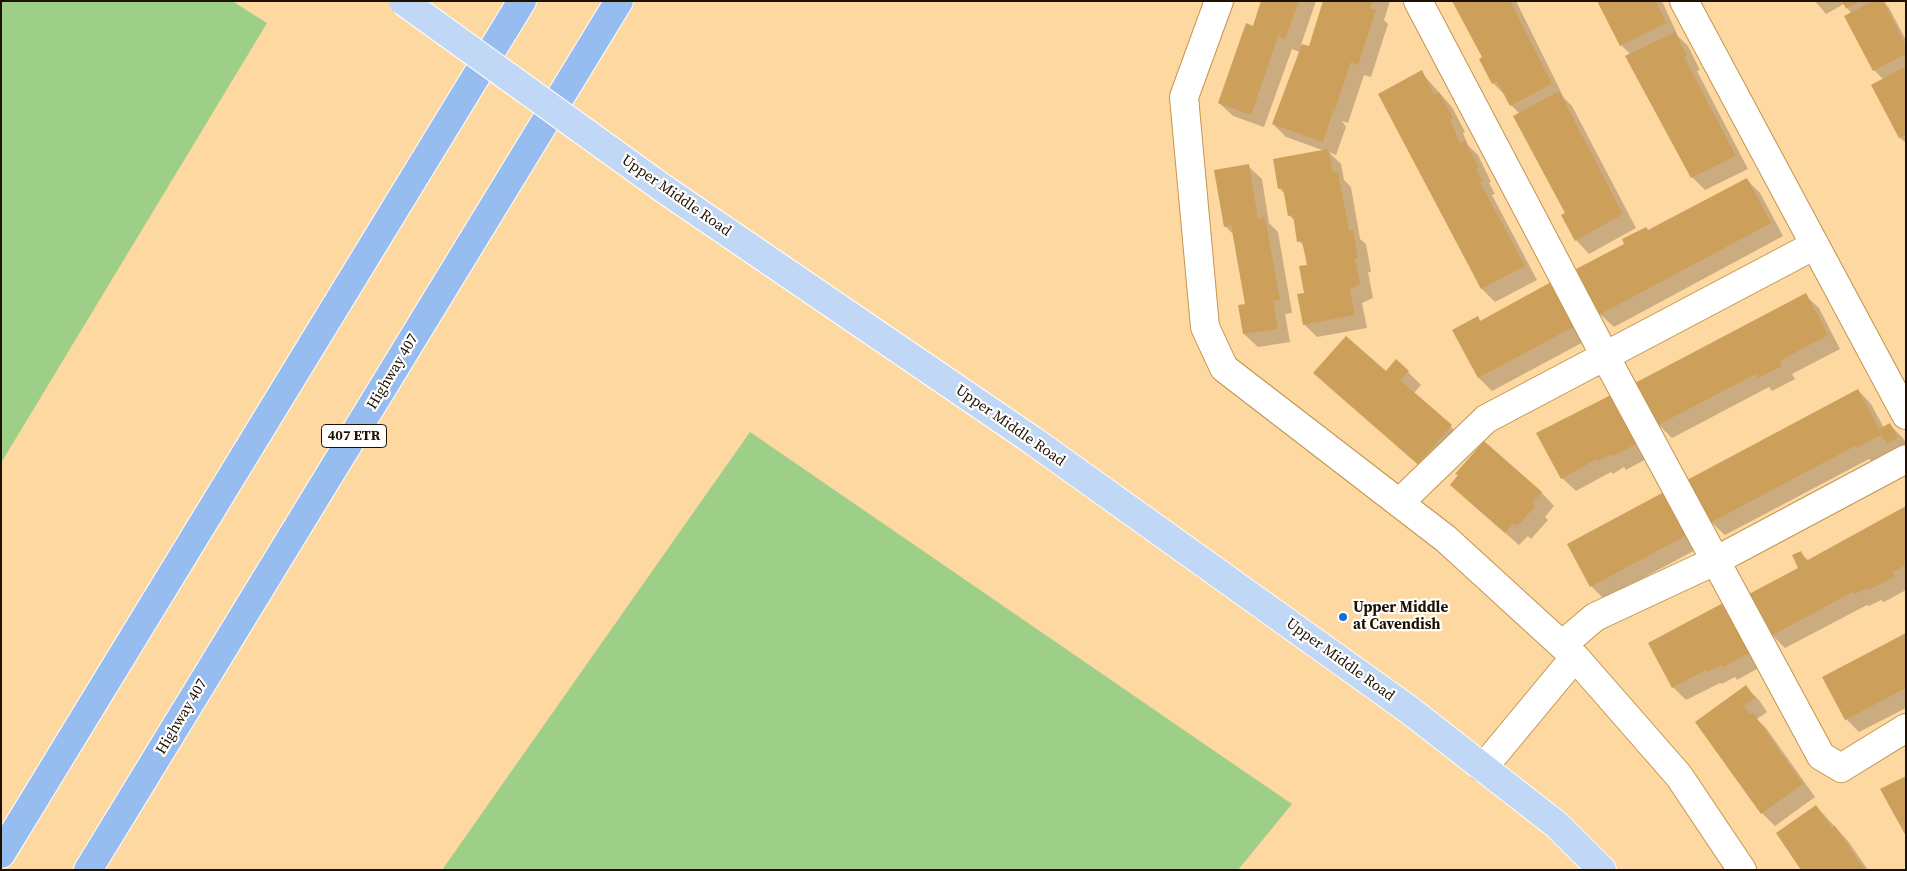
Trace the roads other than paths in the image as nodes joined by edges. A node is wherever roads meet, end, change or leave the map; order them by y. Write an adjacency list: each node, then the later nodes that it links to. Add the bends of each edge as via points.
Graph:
1 (403, 1): 15 (main road, Upper Middle Road, bridge, via 664,189 1040,446 1408,709)
2 (522, 1): 16 (highway)
3 (620, 1): 17 (highway, Highway 407 / 407 ETR)
4 (1219, 1): 11 (lane, via 1184,97 1206,326 1224,368)
5 (1418, 1): 8 (lane)
6 (1684, 1): 7 (lane)
7 (1815, 246): 8 (lane); 9 (lane)
8 (1605, 356): 11 (lane, via 1486,419); 12 (lane)
9 (1906, 415)
10 (1906, 459): 12 (lane)
11 (1399, 503): 13 (lane, via 1446,540)
12 (1715, 561): 13 (lane, via 1595,617); 14 (lane, via 1821,756 1841,768)
13 (1568, 651): 15 (lane); 19 (lane, via 1679,776)
14 (1906, 728)
15 (1484, 768): 18 (main road, Upper Middle Road, via 1557,824)
16 (1, 854)
17 (88, 870)
18 (1602, 870)
19 (1742, 870)

